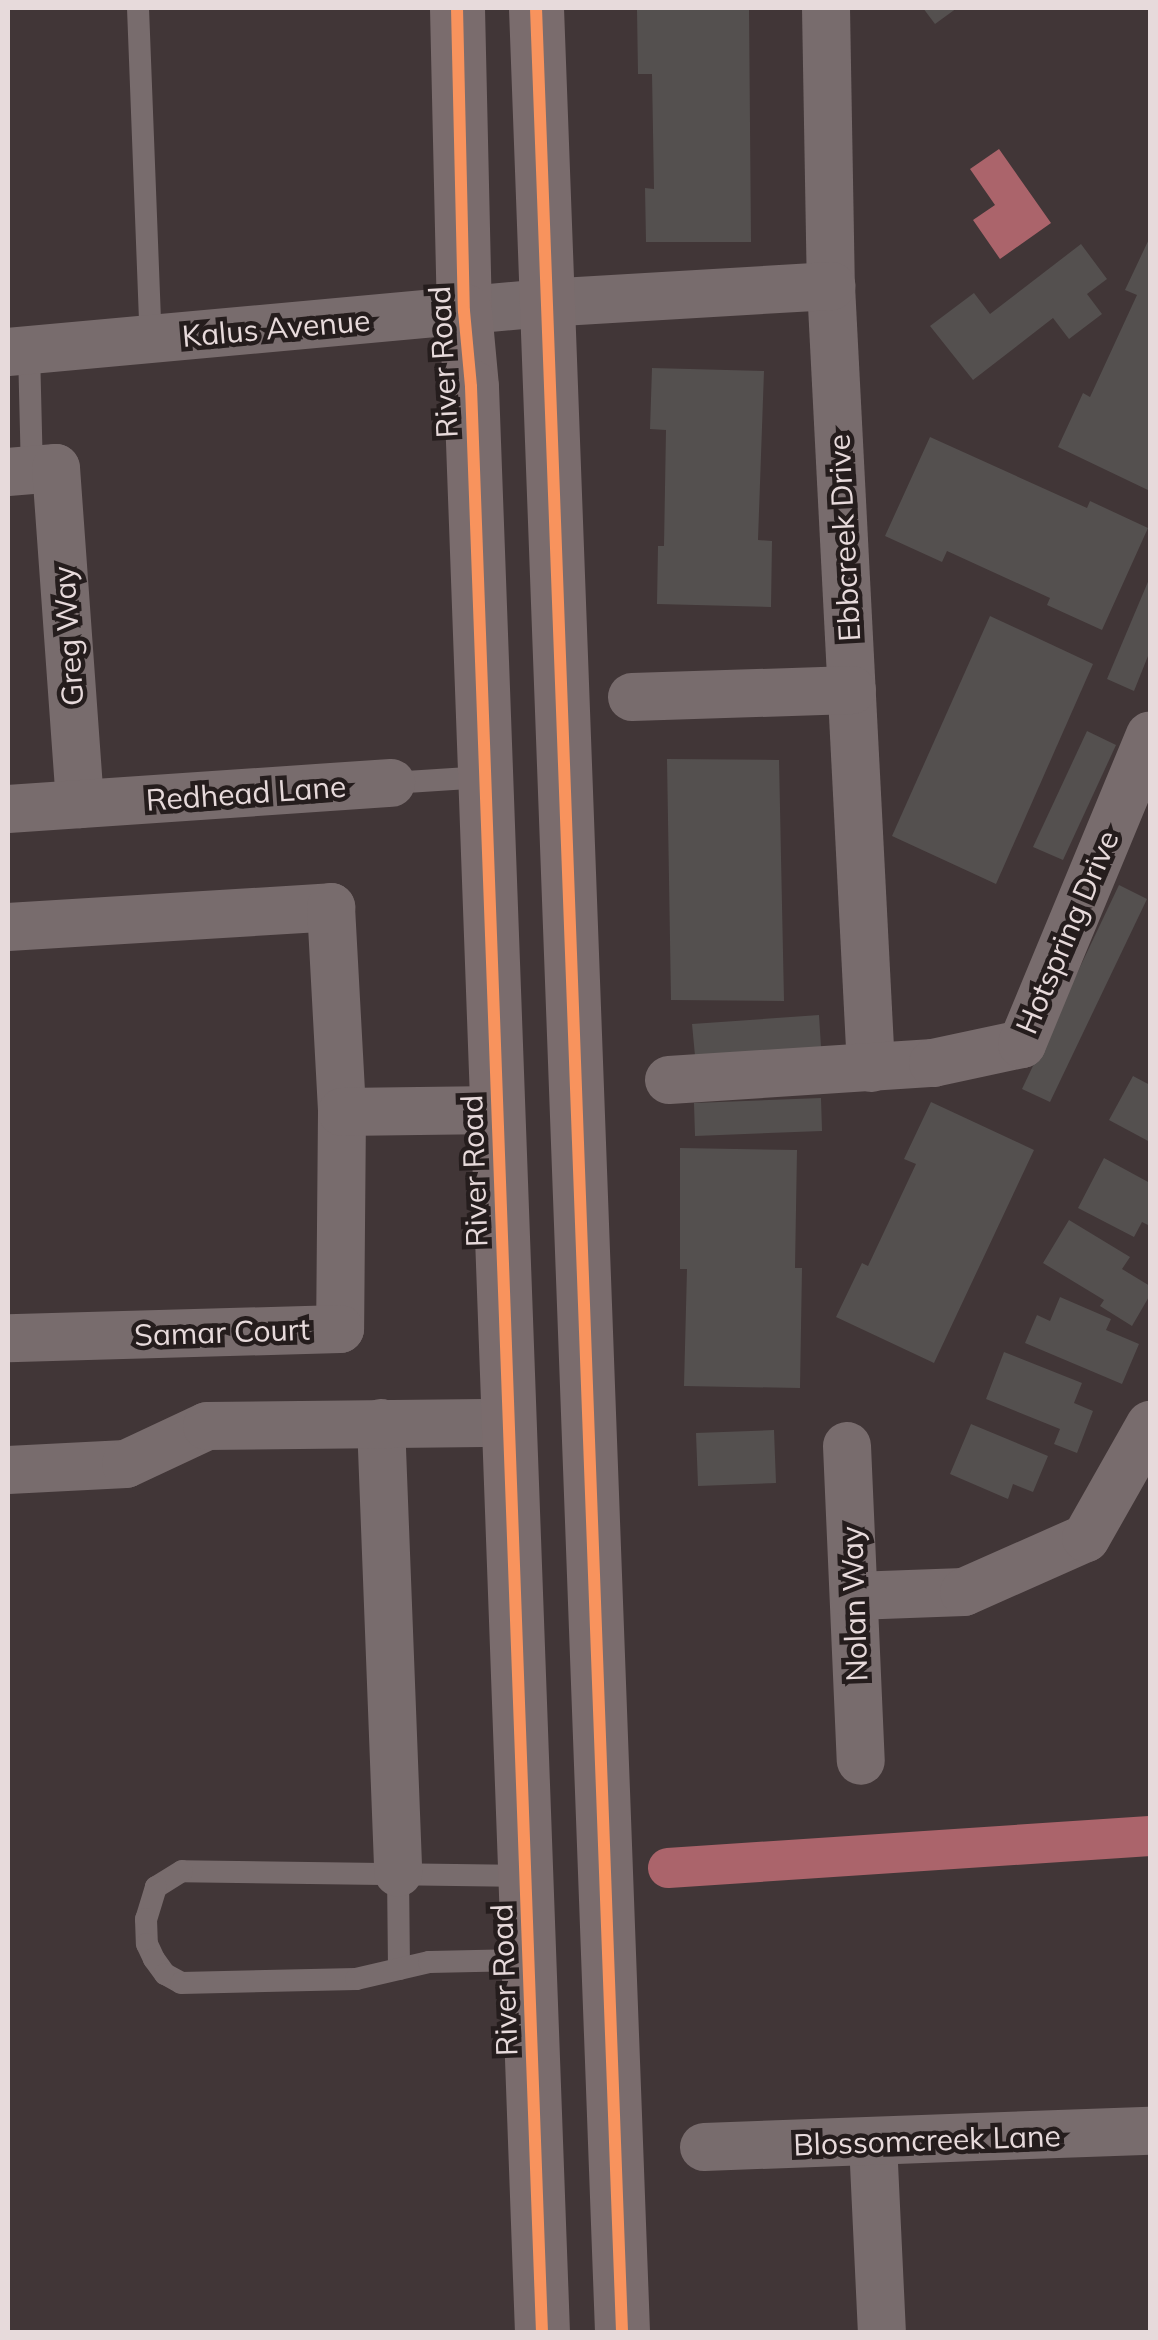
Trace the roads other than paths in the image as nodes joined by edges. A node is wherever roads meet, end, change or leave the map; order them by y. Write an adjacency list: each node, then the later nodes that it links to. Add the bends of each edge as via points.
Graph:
1 (138, 8): 8 (lane)
2 (457, 8): 7 (main road, River Road)
3 (536, 8): 6 (main road)
4 (826, 8): 5 (street, Ebbcreek Drive)
5 (831, 286): 6 (street, Kalus Avenue); 11 (street, Ebbcreek Drive)
6 (544, 303): 7 (street, Kalus Avenue); 39 (main road)
7 (464, 311): 8 (street, Kalus Avenue); 14 (main road, River Road)
8 (151, 340): 9 (street, Kalus Avenue)
9 (18, 351): 10 (lane)
10 (32, 470): 16 (street, Greg Way)
11 (852, 690): 12 (street); 19 (street, Ebbcreek Drive)
12 (632, 697)
13 (1150, 736): 19 (street, Hotspring Drive, via 1022,1044)
14 (484, 778): 15 (lane, Redhead Lane); 21 (main road, River Road)
15 (391, 783): 16 (street, Redhead Lane)
16 (80, 804): 17 (street, Redhead Lane)
17 (8, 809)
18 (8, 928): 22 (street, Samar Court, via 331,908)
19 (871, 1068): 20 (street)
20 (670, 1080)
21 (496, 1110): 22 (street); 25 (main road, River Road)
22 (342, 1112): 23 (street, Samar Court, via 340,1329)
23 (8, 1338)
24 (380, 1423): 25 (street); 28 (street, via 207,1426 126,1464); 31 (street)
25 (508, 1423): 32 (main road, River Road)
26 (1150, 1425): 29 (street, via 1086,1538 964,1592)
27 (848, 1446): 29 (street, Nolan Way)
28 (8, 1470)
29 (854, 1596): 30 (street, Nolan Way)
30 (861, 1761)
31 (398, 1873): 32 (lane); 34 (lane); 34 (lane, via 182,1871 156,1887 146,1919 154,1959 181,1983 356,1979)
32 (525, 1876): 33 (main road, River Road)
33 (528, 1960): 34 (lane); 38 (main road, River Road)
34 (399, 1969)
35 (1150, 2131): 36 (street, Blossomcreek Lane)
36 (873, 2143): 37 (street, Blossomcreek Lane); 40 (street)
37 (704, 2146)
38 (542, 2332)
39 (622, 2332)
40 (882, 2332)

